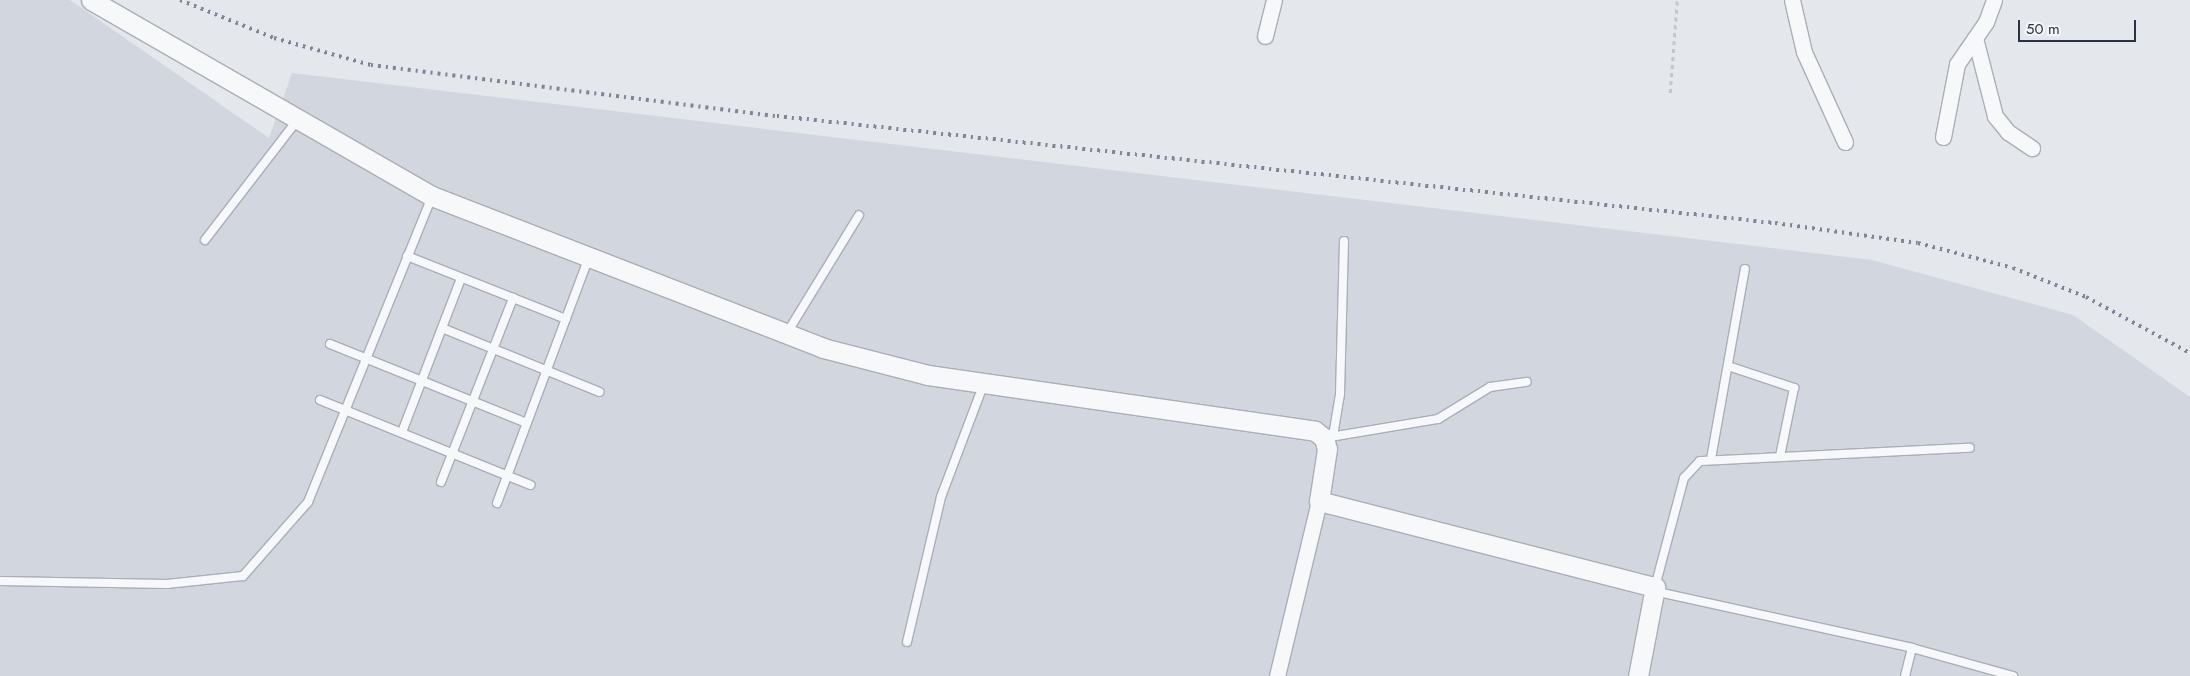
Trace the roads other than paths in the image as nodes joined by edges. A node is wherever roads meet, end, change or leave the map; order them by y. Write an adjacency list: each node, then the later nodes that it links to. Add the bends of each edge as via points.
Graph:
1 (91, 0): 7 (street)
2 (1274, 0): 5 (street)
3 (1792, 0): 9 (street, via 1804,52)
4 (1994, 0): 6 (street)
5 (1265, 36)
6 (1975, 38): 8 (street, via 1957,64); 10 (street, via 1995,116 2008,132)
7 (296, 122): 11 (street); 13 (lane)
8 (1943, 137)
9 (1845, 142)
10 (2032, 148)
11 (432, 196): 15 (lane); 16 (street)
12 (859, 215): 22 (lane)
13 (205, 240)
14 (1344, 241): 37 (lane, via 1340,394)
15 (407, 256): 18 (lane); 25 (lane)
16 (588, 260): 20 (lane); 22 (street)
17 (1745, 269): 26 (lane)
18 (462, 278): 19 (lane); 21 (lane)
19 (513, 298): 20 (lane); 24 (lane)
20 (566, 319): 27 (lane)
21 (442, 328): 24 (lane); 28 (lane)
22 (786, 334): 30 (street, via 850,357)
23 (330, 344): 25 (lane)
24 (494, 348): 27 (lane); 33 (lane)
25 (367, 358): 28 (lane); 34 (lane)
26 (1728, 366): 40 (lane, via 1794,388); 41 (lane)
27 (547, 370): 31 (lane); 35 (lane)
28 (421, 380): 33 (lane); 36 (lane)
29 (1528, 382): 37 (lane, via 1490,387 1438,419)
30 (984, 383): 37 (street, via 1315,432); 49 (lane, via 942,497)
31 (600, 392)
32 (320, 400): 34 (lane)
33 (474, 402): 35 (lane); 39 (lane)
34 (346, 410): 36 (lane); 47 (lane, via 308,502 243,576 167,584)
35 (527, 423): 42 (lane)
36 (402, 432): 39 (lane)
37 (1328, 437): 45 (street)
38 (1970, 448): 40 (lane)
39 (453, 453): 42 (lane); 43 (lane)
40 (1780, 456): 41 (lane)
41 (1711, 459): 48 (lane, via 1690,467 1684,478)
42 (507, 476): 44 (lane); 46 (lane)
43 (441, 482)
44 (530, 485)
45 (1319, 501): 48 (street); 51 (street)
46 (497, 502)
47 (0, 581)
48 (1657, 589): 50 (lane); 52 (street)
49 (907, 642)
50 (1912, 648): 53 (lane); 54 (lane)
51 (1277, 676)
52 (1638, 676)
53 (1905, 676)
54 (2013, 676)

